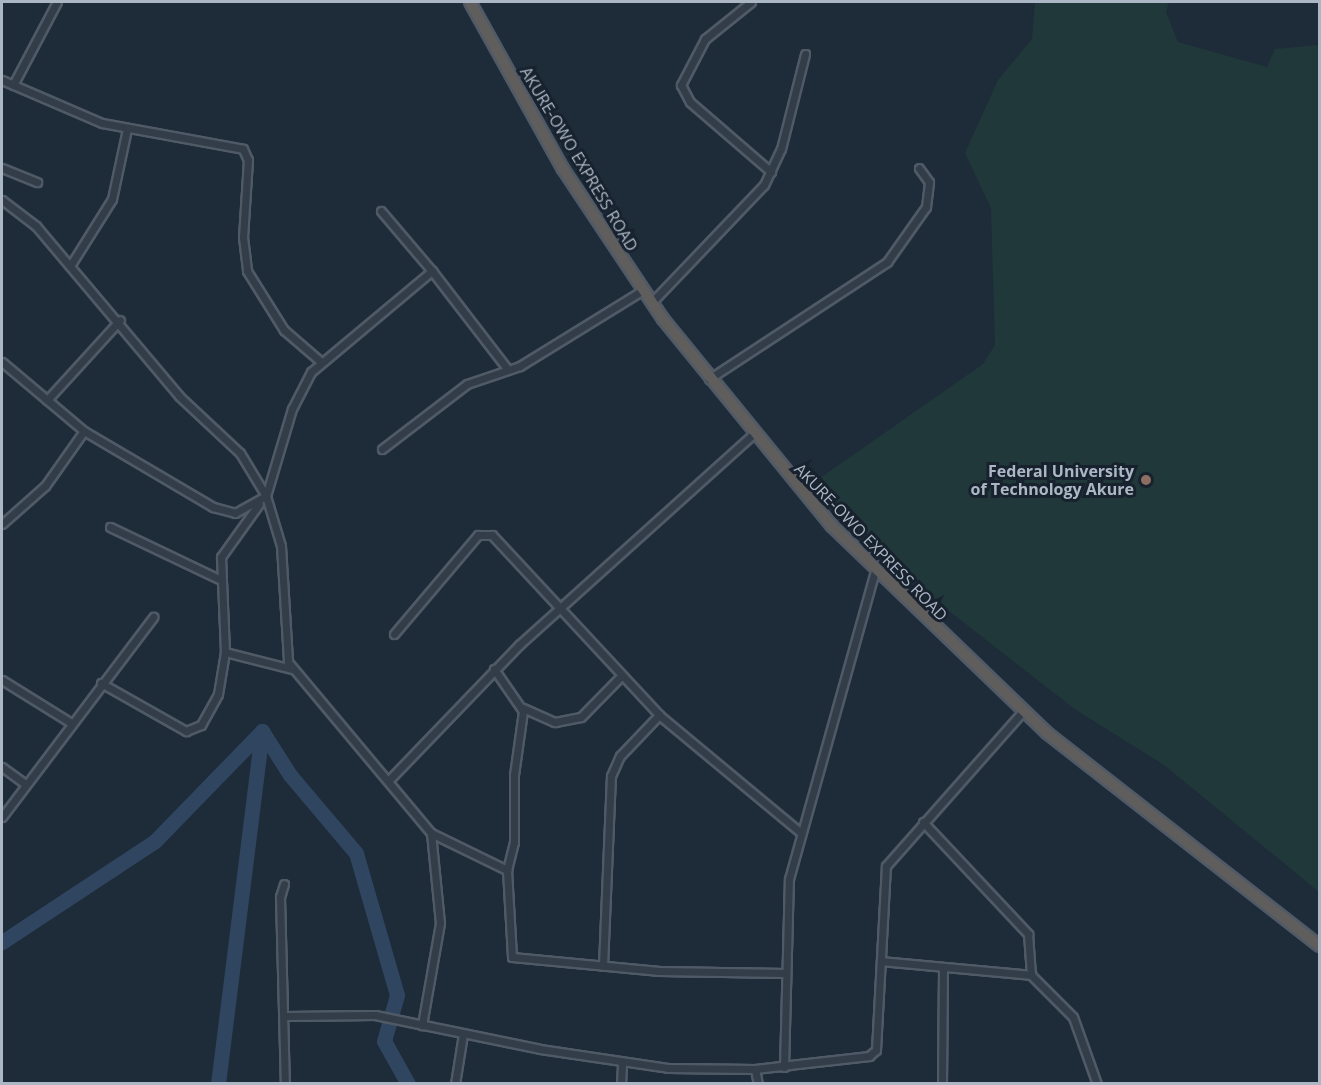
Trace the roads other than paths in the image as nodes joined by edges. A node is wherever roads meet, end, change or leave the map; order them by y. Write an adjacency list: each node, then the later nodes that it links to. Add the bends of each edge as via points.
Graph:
1 (57, 2): 6 (street)
2 (470, 2): 16 (highway, AKURE-OWO EXPRESS ROAD, via 563,169)
3 (751, 2): 10 (street, via 705,39 681,85 690,102)
4 (805, 54): 10 (street)
5 (2, 80): 6 (street)
6 (14, 85): 7 (street, via 70,111)
7 (127, 129): 14 (street, via 112,199); 19 (street, via 243,149 248,160 243,237 248,271 284,330)
8 (2, 168): 11 (street)
9 (919, 168): 22 (street, via 929,182 926,207 887,261)
10 (771, 172): 17 (street, via 754,199)
11 (37, 182)
12 (2, 200): 14 (street, via 36,226)
13 (381, 211): 15 (street)
14 (70, 266): 18 (street)
15 (432, 271): 19 (street); 21 (street)
16 (643, 290): 17 (highway, AKURE-OWO EXPRESS ROAD); 21 (street, via 520,366)
17 (652, 302): 22 (highway, AKURE-OWO EXPRESS ROAD)
18 (120, 320): 23 (street); 27 (street, via 178,396 240,453)
19 (320, 361): 27 (street, via 292,409)
20 (2, 364): 23 (street)
21 (506, 367): 26 (street, via 459,389)
22 (709, 379): 25 (highway, AKURE-OWO EXPRESS ROAD)
23 (46, 400): 24 (street)
24 (84, 431): 28 (street, via 223,511 245,511); 29 (street, via 45,486)
25 (753, 434): 31 (highway, AKURE-OWO EXPRESS ROAD); 33 (street)
26 (382, 449)
27 (266, 496): 28 (street); 37 (street, via 281,546 284,639)
28 (259, 503): 32 (street, via 225,550)
29 (2, 524)
30 (110, 527): 32 (street)
31 (875, 571): 43 (highway, AKURE-OWO EXPRESS ROAD); 51 (street)
32 (219, 579): 36 (street)
33 (558, 611): 35 (street, via 499,540 484,533); 38 (street); 39 (street)
34 (153, 618): 41 (street)
35 (394, 634)
36 (225, 652): 37 (street); 41 (street, via 218,694 201,725 190,733)
37 (292, 669): 47 (street)
38 (494, 669): 42 (street); 47 (street)
39 (621, 676): 42 (street, via 581,717 555,722); 44 (street)
40 (2, 680): 45 (street)
41 (101, 683): 45 (street)
42 (523, 708): 53 (street, via 514,775 514,842)
43 (1023, 711): 50 (street); 55 (highway, AKURE-OWO EXPRESS ROAD)
44 (658, 715): 51 (street); 57 (street, via 620,756 612,776)
45 (71, 723): 48 (street)
46 (2, 767): 48 (street)
47 (390, 779): 52 (street)
48 (25, 784): 49 (street)
49 (2, 817)
50 (922, 822): 56 (street, via 886,866); 60 (street, via 1028,934)
51 (800, 832): 59 (street, via 789,879)
52 (431, 833): 53 (street); 62 (street, via 440,923)
53 (507, 870): 57 (street, via 512,957)
54 (284, 884): 61 (street, via 280,897)
55 (1320, 946)
56 (881, 961): 58 (street); 65 (street, via 874,1054)
57 (603, 966): 59 (street)
58 (943, 967): 60 (street); 71 (street)
59 (785, 973): 65 (street)
60 (1031, 975): 72 (street, via 1073,1017)
61 (286, 1016): 62 (street, via 375,1015); 67 (street)
62 (422, 1026): 63 (street)
63 (463, 1034): 64 (street); 68 (street)
64 (622, 1064): 66 (street); 69 (street)
65 (784, 1067): 66 (street)
66 (755, 1069): 70 (street)
67 (285, 1083)
68 (455, 1083)
69 (621, 1083)
70 (758, 1083)
71 (942, 1083)
72 (1097, 1083)

